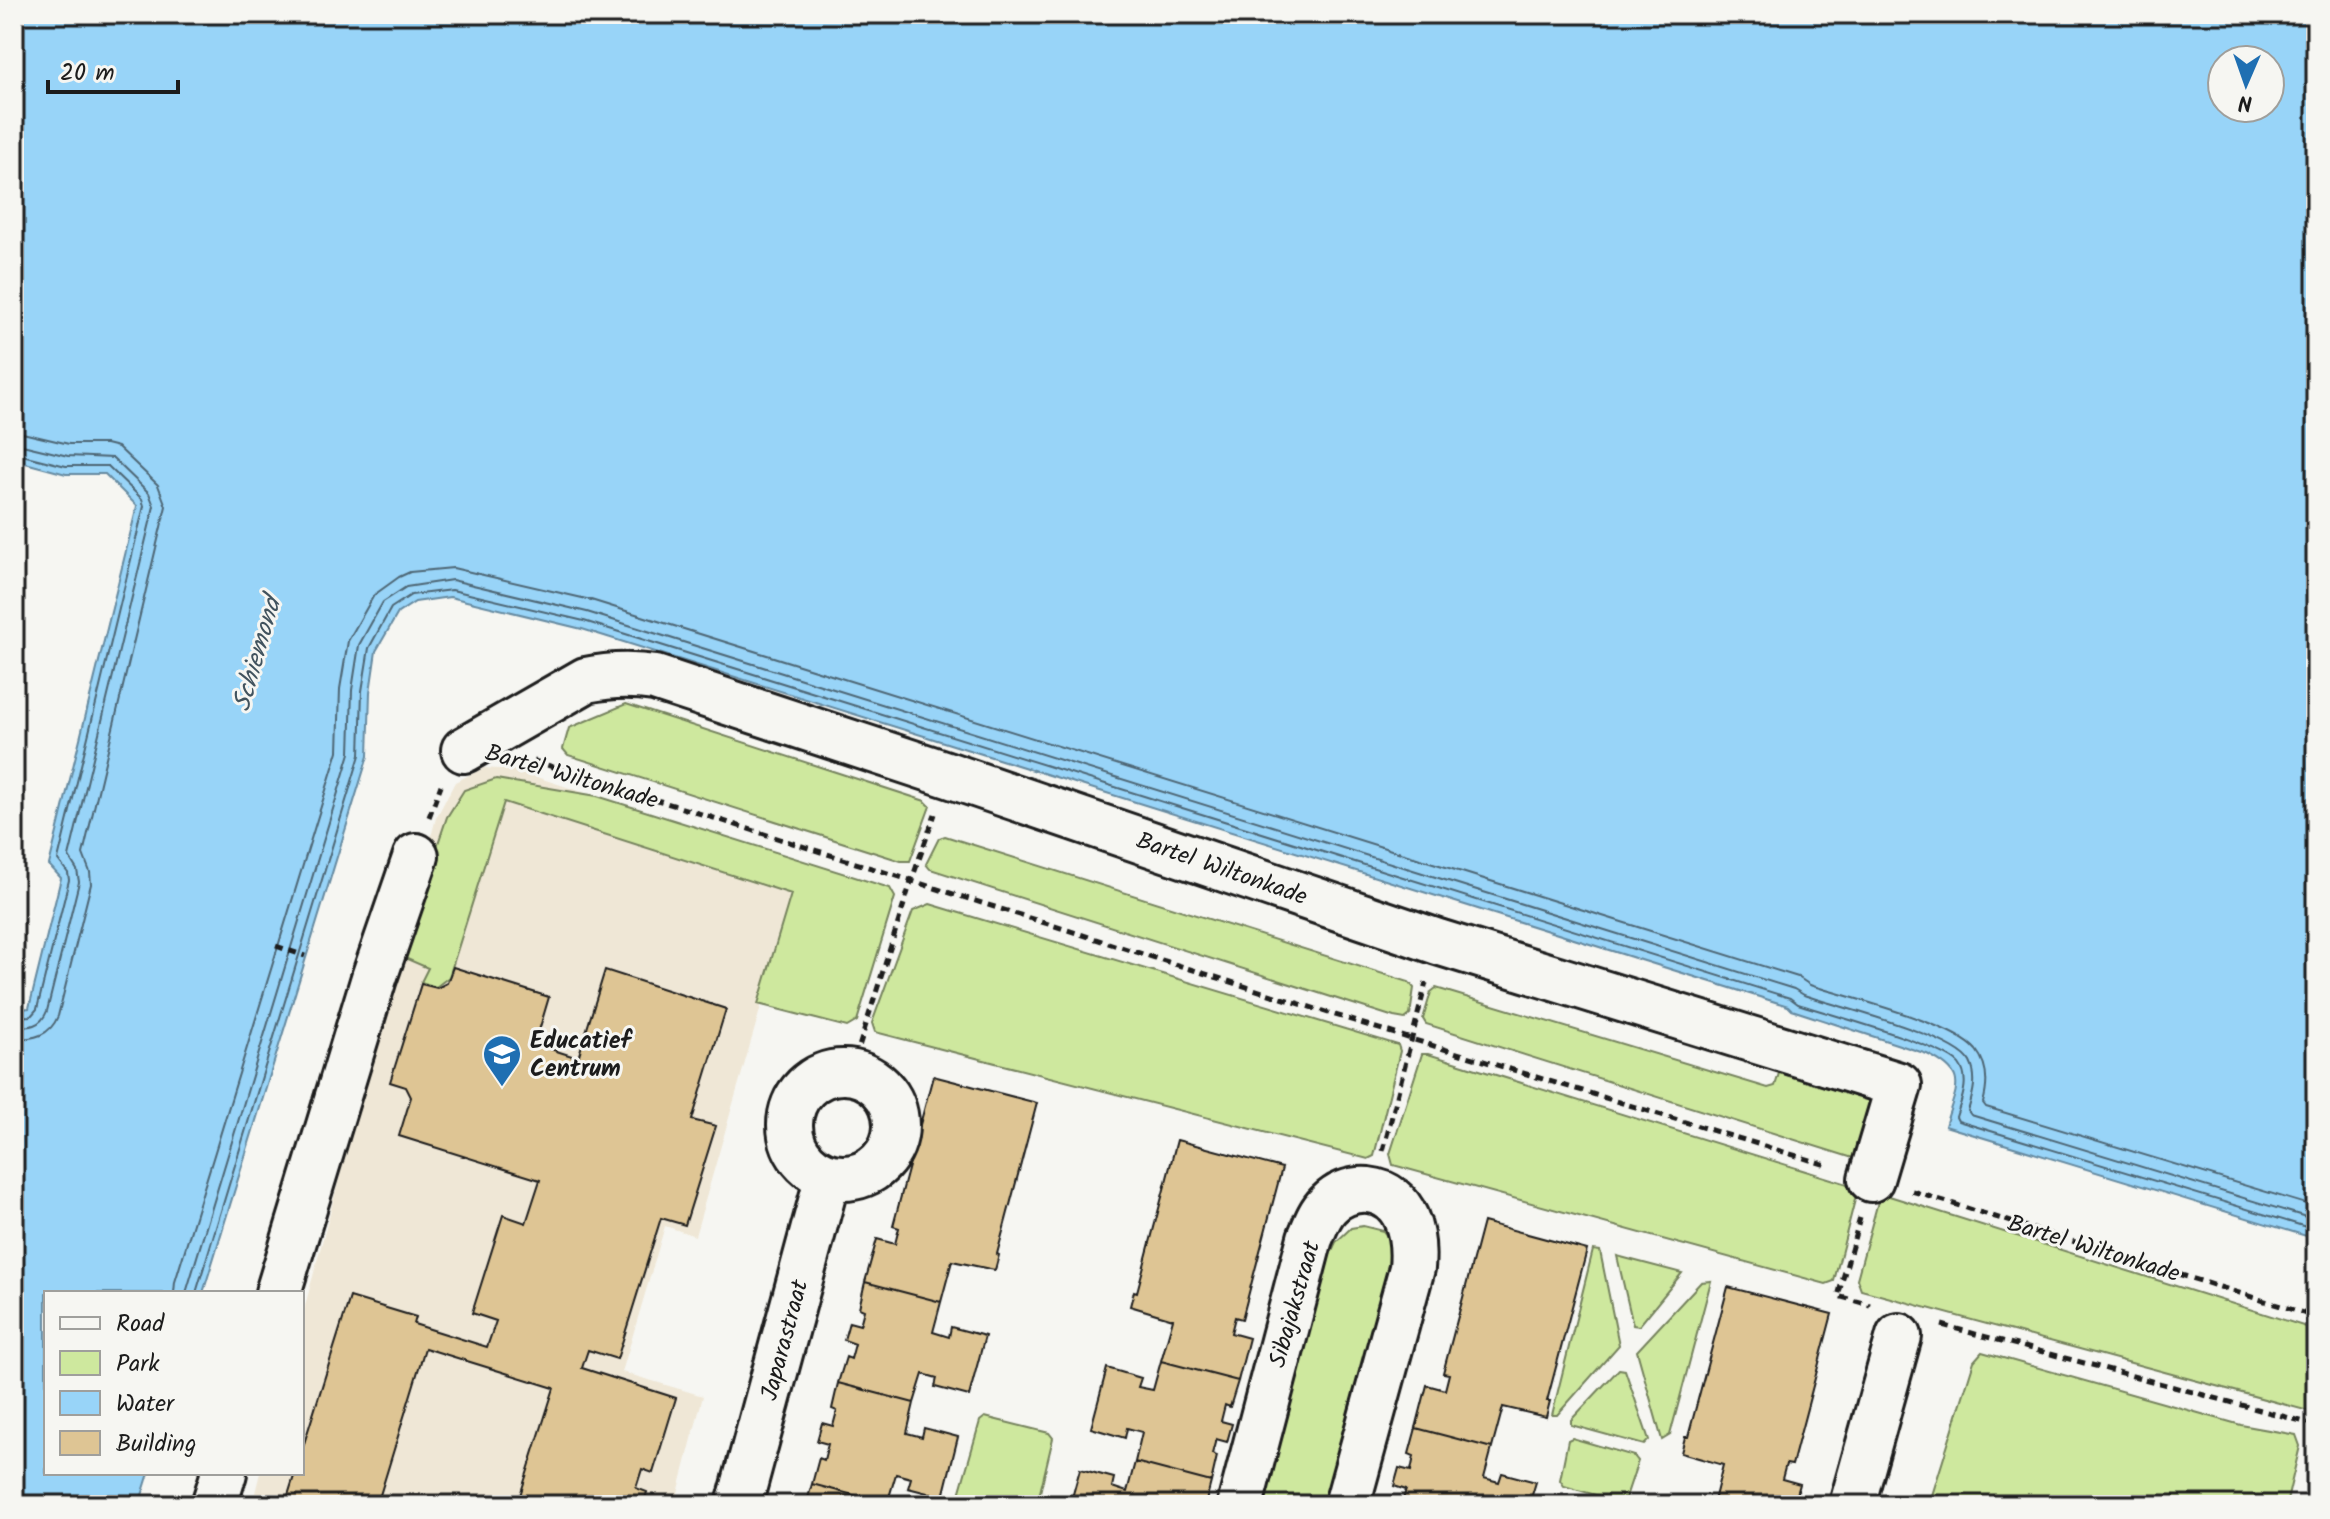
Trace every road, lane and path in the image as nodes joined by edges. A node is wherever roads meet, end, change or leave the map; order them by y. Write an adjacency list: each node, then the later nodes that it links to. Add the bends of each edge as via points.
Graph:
1 (464, 750): 3 (street, Bartel Wiltonkade, via 586,680 632,674); 4 (path, Bartel Wiltonkade, via 439,789)
2 (529, 759): 5 (path, Bartel Wiltonkade)
3 (949, 775): 5 (path); 6 (street, Bartel Wiltonkade)
4 (416, 856): 14 (street)
5 (911, 882): 9 (path, Bartel Wiltonkade); 10 (path)
6 (1438, 942): 9 (path); 12 (street, Bartel Wiltonkade, via 1899,1085)
7 (276, 946): 8 (path)
8 (305, 956)
9 (1411, 1039): 12 (path, Bartel Wiltonkade); 13 (path)
10 (851, 1072): 11 (street, via 825,1075 803,1089 790,1122 799,1155); 11 (street, via 882,1089 891,1103 895,1136 877,1165 862,1174)
11 (828, 1176): 20 (street, Japarastraat)
12 (1871, 1179): 15 (path, Bartel Wiltonkade); 16 (path, via 1838,1296)
13 (1374, 1191): 21 (street, Sibajakstraat, via 1341,1195 1320,1215 1310,1238); 22 (street, via 1398,1203 1405,1217 1412,1268)
14 (279, 1291)
15 (2316, 1317)
16 (1901, 1326): 17 (path); 23 (street)
17 (2316, 1425)
18 (223, 1475): 19 (street)
19 (214, 1505)
20 (739, 1505)
21 (1240, 1505)
22 (1347, 1505)
23 (1852, 1505)

